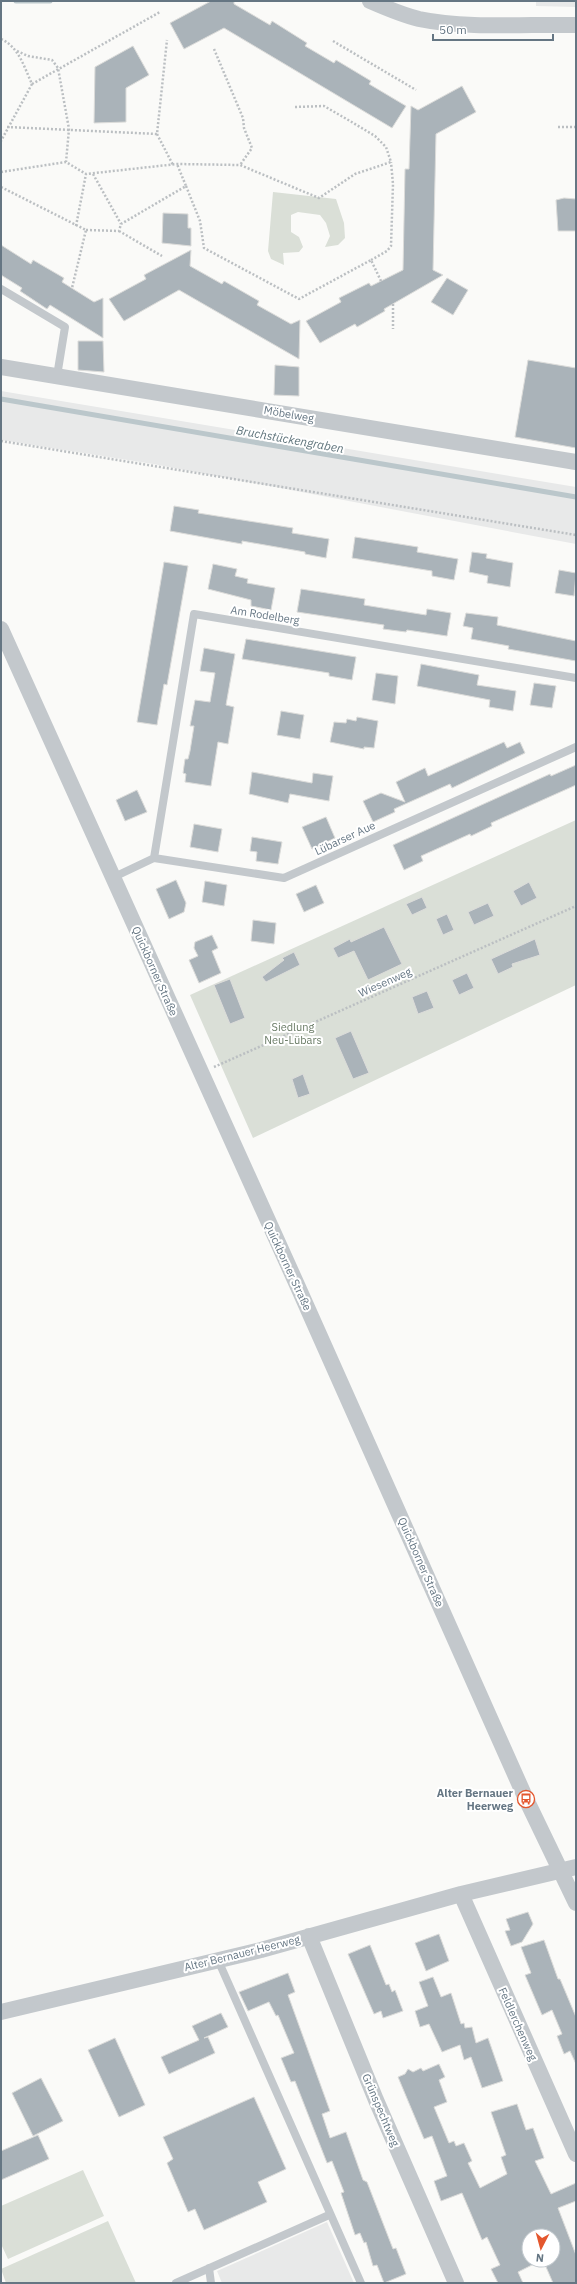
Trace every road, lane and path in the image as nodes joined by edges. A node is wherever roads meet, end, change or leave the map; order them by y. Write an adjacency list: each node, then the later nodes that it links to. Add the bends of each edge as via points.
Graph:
1 (370, 1): 3 (street, via 420,19)
2 (160, 12): 9 (path)
3 (576, 25)
4 (1, 39): 8 (path, via 10,43)
5 (167, 40): 17 (path)
6 (333, 41): 11 (path)
7 (214, 49): 23 (path, via 243,118 252,148)
8 (17, 51): 9 (path, via 28,56 52,60); 10 (path)
9 (58, 68): 10 (path); 16 (path)
10 (32, 84): 13 (path)
11 (416, 90)
12 (295, 108): 20 (path, via 324,106 375,136 386,147)
13 (7, 127): 16 (path); 18 (path)
14 (558, 127): 15 (path)
15 (576, 127)
16 (69, 129): 17 (path); 19 (path)
17 (157, 134): 21 (path)
18 (1, 141)
19 (66, 162): 24 (path); 26 (path)
20 (391, 162): 23 (path, via 355,174 319,198); 34 (path, via 391,246)
21 (173, 164): 22 (path); 25 (path)
22 (177, 164): 23 (path); 27 (path)
23 (240, 165)
24 (1, 172)
25 (93, 173): 26 (path); 29 (path)
26 (86, 174): 30 (path)
27 (186, 186): 29 (path); 34 (path, via 200,221 204,248 299,299)
28 (1, 187): 30 (path)
29 (121, 224): 32 (path)
30 (76, 226): 31 (path)
31 (86, 230): 32 (path); 36 (path)
32 (120, 231): 33 (path)
33 (162, 256)
34 (371, 260): 35 (path)
35 (381, 281)
36 (72, 288)
37 (1, 289): 41 (lane, via 65,328)
38 (393, 304): 39 (path)
39 (394, 329)
40 (1, 367): 41 (street, Möbelweg)
41 (57, 376): 43 (street, Möbelweg)
42 (1, 441): 44 (path)
43 (576, 462)
44 (576, 535)
45 (1, 629): 49 (street, Quickborner Straße)
46 (576, 678): 48 (lane, Am Rodelberg, via 194,614)
47 (576, 747): 48 (lane, Lübarser Aue, via 284,878)
48 (154, 858): 49 (lane)
49 (114, 877): 51 (street, Quickborner Straße)
50 (576, 906): 51 (path, Wiesenweg)
51 (201, 1072): 52 (street, Quickborner Straße, via 526,1799)
52 (569, 1869): 53 (street, Alter Bernauer Heerweg); 54 (street, Quickborner Straße)
53 (461, 1894): 55 (street, Alter Bernauer Heerweg); 58 (street, Feldlerchenweg)
54 (576, 1903)
55 (310, 1936): 56 (street, Alter Bernauer Heerweg); 64 (street, Grünspechtweg, via 376,2100)
56 (218, 1960): 57 (street, Alter Bernauer Heerweg); 59 (lane)
57 (1, 2012)
58 (576, 2154)
59 (329, 2215): 60 (lane); 63 (lane)
60 (209, 2268): 61 (lane); 62 (lane)
61 (176, 2283)
62 (211, 2283)
63 (360, 2283)
64 (456, 2283)

